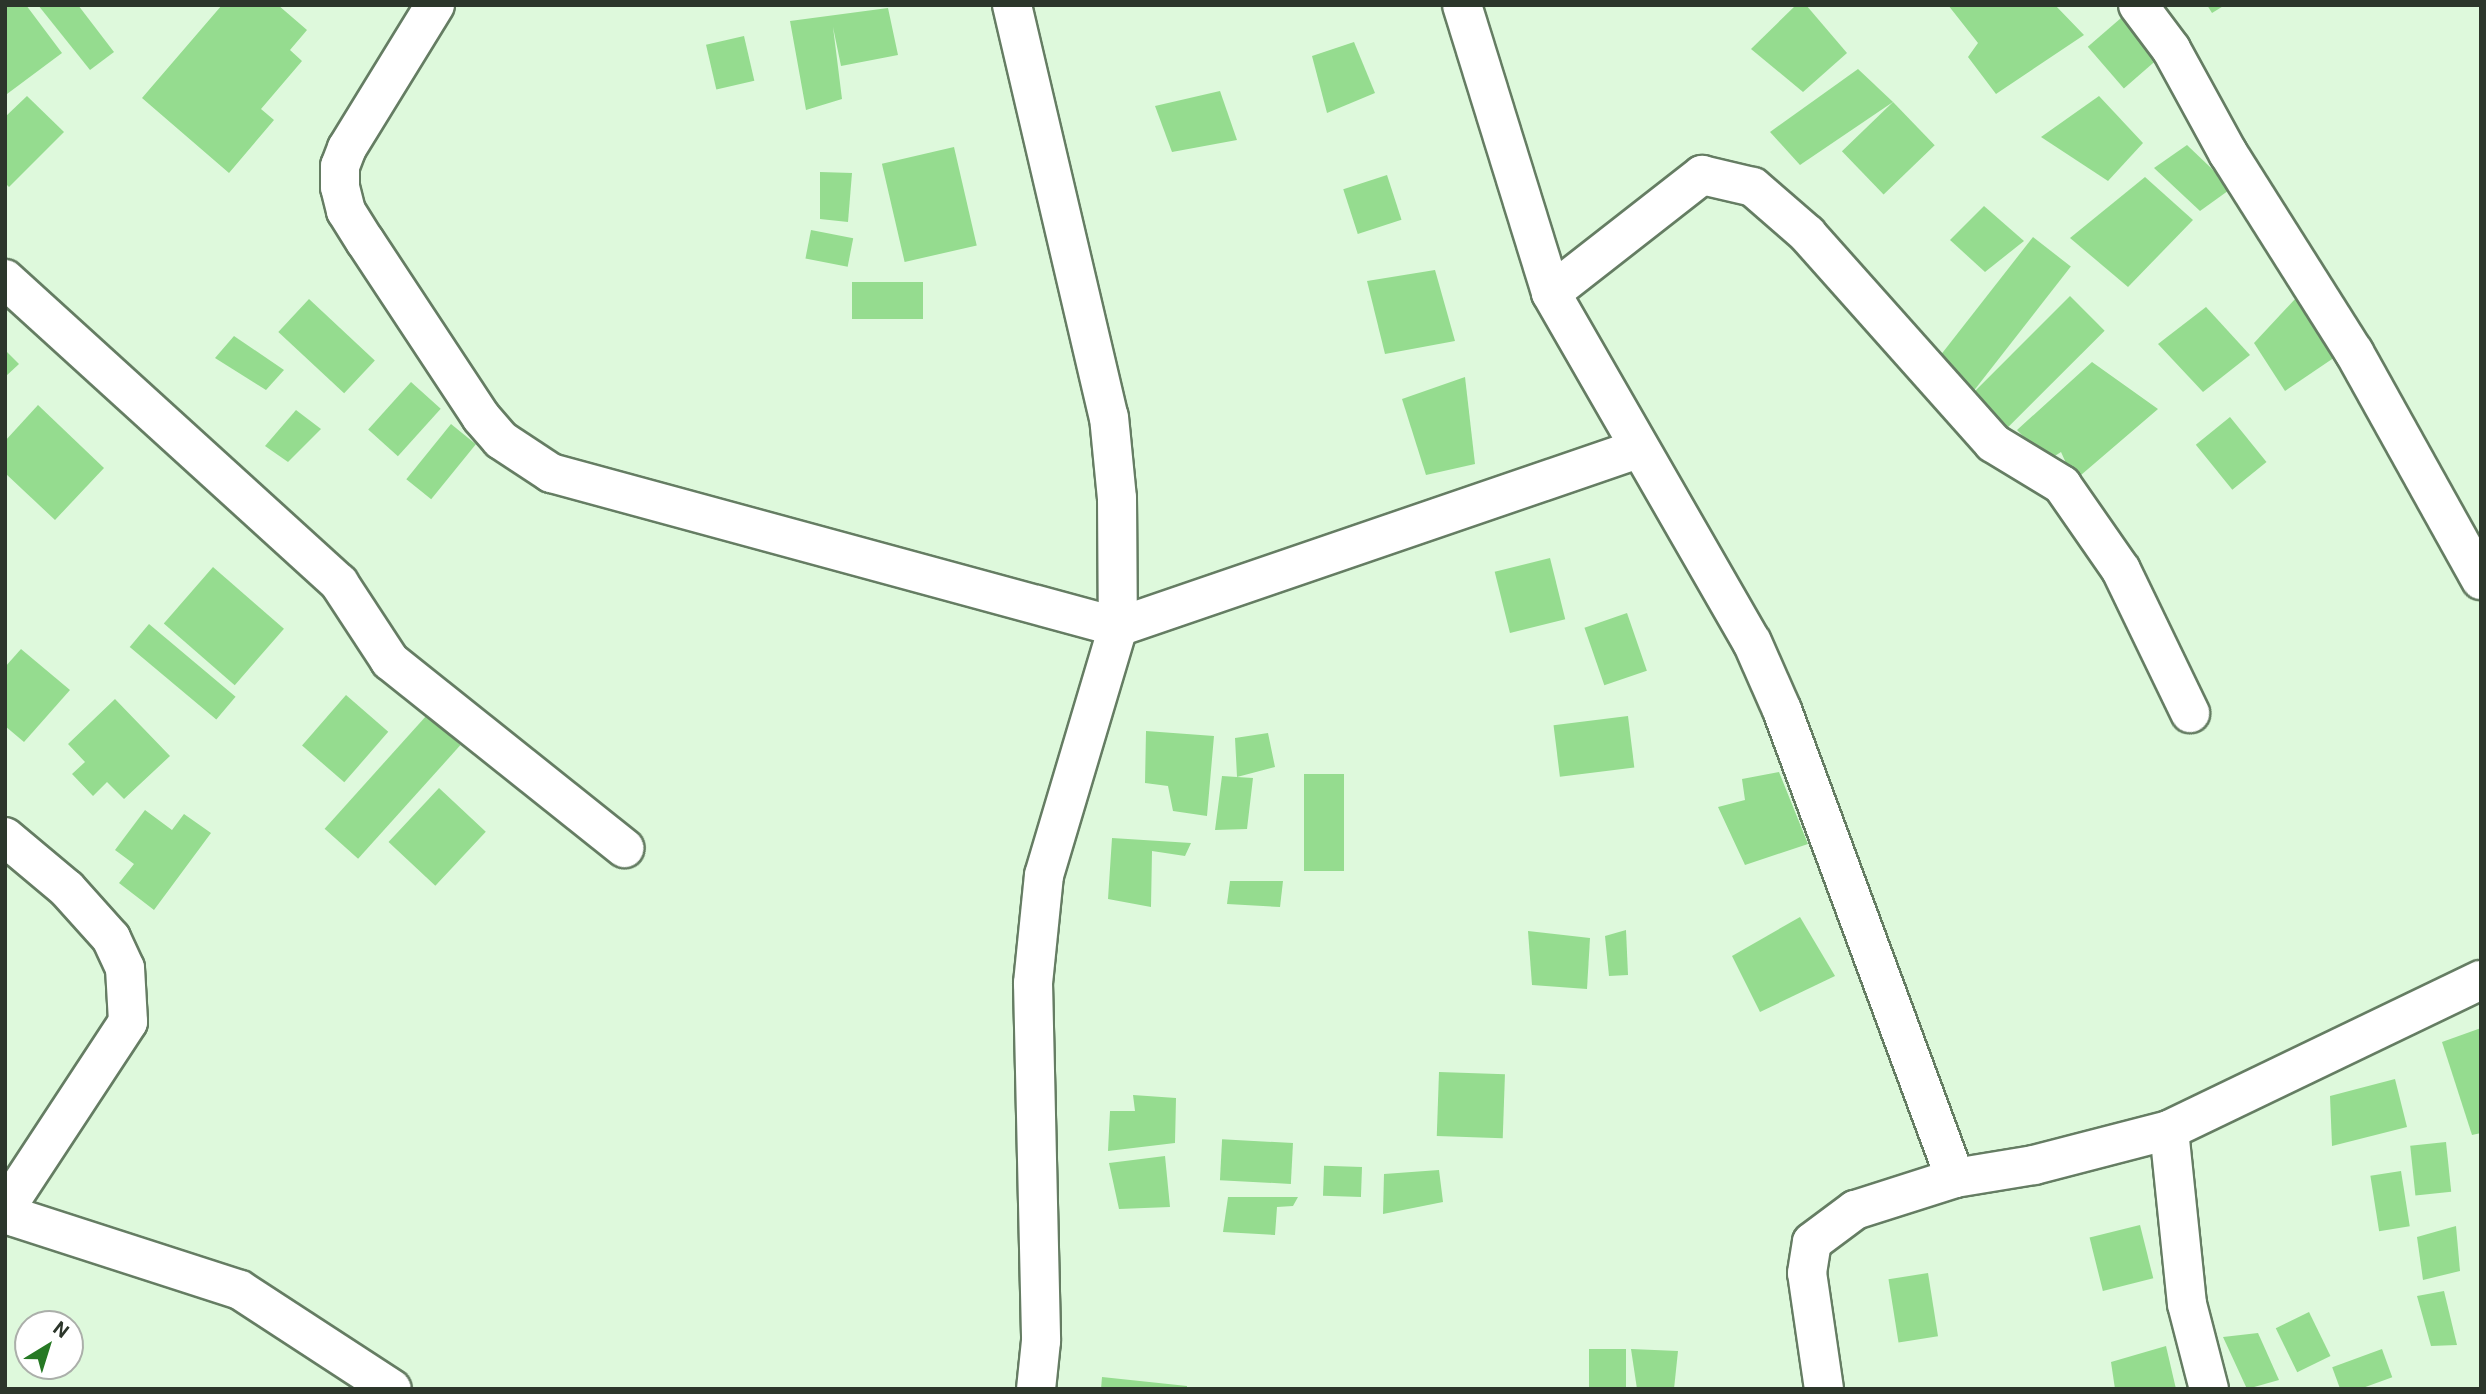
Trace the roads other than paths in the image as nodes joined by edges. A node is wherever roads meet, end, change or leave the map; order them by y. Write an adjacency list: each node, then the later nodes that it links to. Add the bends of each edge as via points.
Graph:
1 (1012, 5): 9 (street, via 1109,417 1116,498)
2 (1462, 5): 6 (street)
3 (2138, 5): 8 (street, via 2171,50 2228,153 2354,352)
4 (434, 6): 9 (street, via 347,148 340,166 340,187 346,211 365,241 501,440 551,473)
5 (5, 279): 12 (street, via 339,583 390,661)
6 (1551, 293): 7 (street); 10 (street, via 1702,175 1753,187 1807,234 1993,443 2062,485 2121,570)
7 (1638, 449): 9 (street); 15 (street, via 1752,642 1782,710)
8 (2481, 580)
9 (1118, 627): 17 (street, via 1044,875 1032,983 1041,1341)
10 (2190, 713)
11 (5, 837): 16 (street, via 67,889 111,938 125,968 128,1022 10,1200 14,1217 240,1290)
12 (624, 848)
13 (2481, 980): 14 (street)
14 (2169, 1130): 15 (street, via 2034,1165); 19 (street, via 2187,1304)
15 (1955, 1178): 18 (street, via 1855,1210 1812,1242 1807,1273)
16 (392, 1389)
17 (1036, 1389)
18 (1824, 1389)
19 (2209, 1389)

